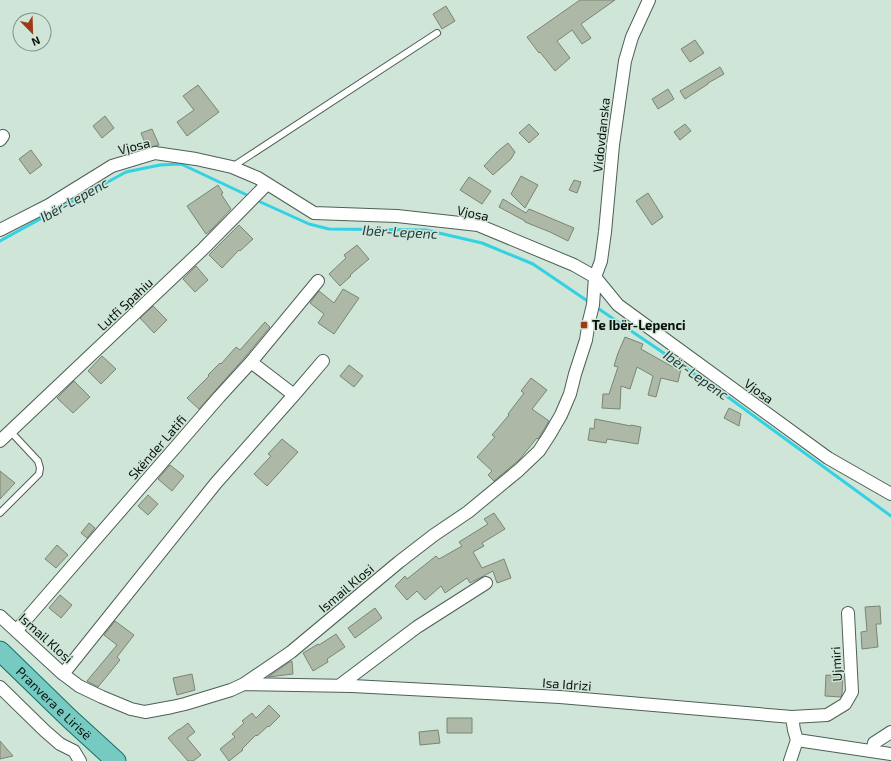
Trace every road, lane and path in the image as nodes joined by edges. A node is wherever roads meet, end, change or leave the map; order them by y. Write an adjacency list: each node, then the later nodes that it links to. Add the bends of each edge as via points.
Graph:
1 (649, 0): 6 (street, Vidovdanska, via 632,37 625,60 602,254)
2 (437, 33): 3 (lane)
3 (232, 167): 4 (street, Vjosa); 5 (street, Vjosa, via 155,153 112,166 49,205)
4 (267, 184): 6 (street, Vjosa, via 314,213 397,216 478,225 574,265); 11 (street, Lutfi Spahiu, via 204,248)
5 (0, 230)
6 (595, 277): 13 (street, Vjosa, via 618,305 828,458); 21 (street, Ismail Klosi, via 586,340 570,394 562,415 539,451 520,470 468,512 399,562 290,652)
7 (318, 281): 9 (street, Skënder Latifi)
8 (323, 361): 10 (street)
9 (251, 362): 10 (street); 18 (street, Skënder Latifi)
10 (294, 395): 20 (street, via 216,484)
11 (10, 431): 12 (street, Lutfi Spahiu); 14 (lane, via 38,461 40,468 39,474)
12 (0, 441)
13 (891, 493)
14 (0, 513)
15 (486, 583): 22 (street, via 417,627)
16 (848, 613): 24 (street, Ujmiri, via 852,692 845,704 828,715)
17 (0, 616): 18 (street, Ismail Klosi)
18 (16, 631): 20 (street, Ismail Klosi)
19 (0, 651): 29 (main road, Pranvera e Lirisë)
20 (63, 674): 21 (street, Ismail Klosi, via 79,686 102,697 145,712 185,704)
21 (244, 684): 22 (street, Isa Idrizi)
22 (340, 685): 24 (street, Isa Idrizi, via 560,697)
23 (0, 687): 30 (street, via 60,744 74,751)
24 (792, 717): 26 (street)
25 (891, 732): 27 (street, via 874,743)
26 (797, 740): 27 (street); 31 (street)
27 (872, 751): 28 (street)
28 (891, 754)
29 (114, 759)
30 (80, 761)
31 (790, 761)

